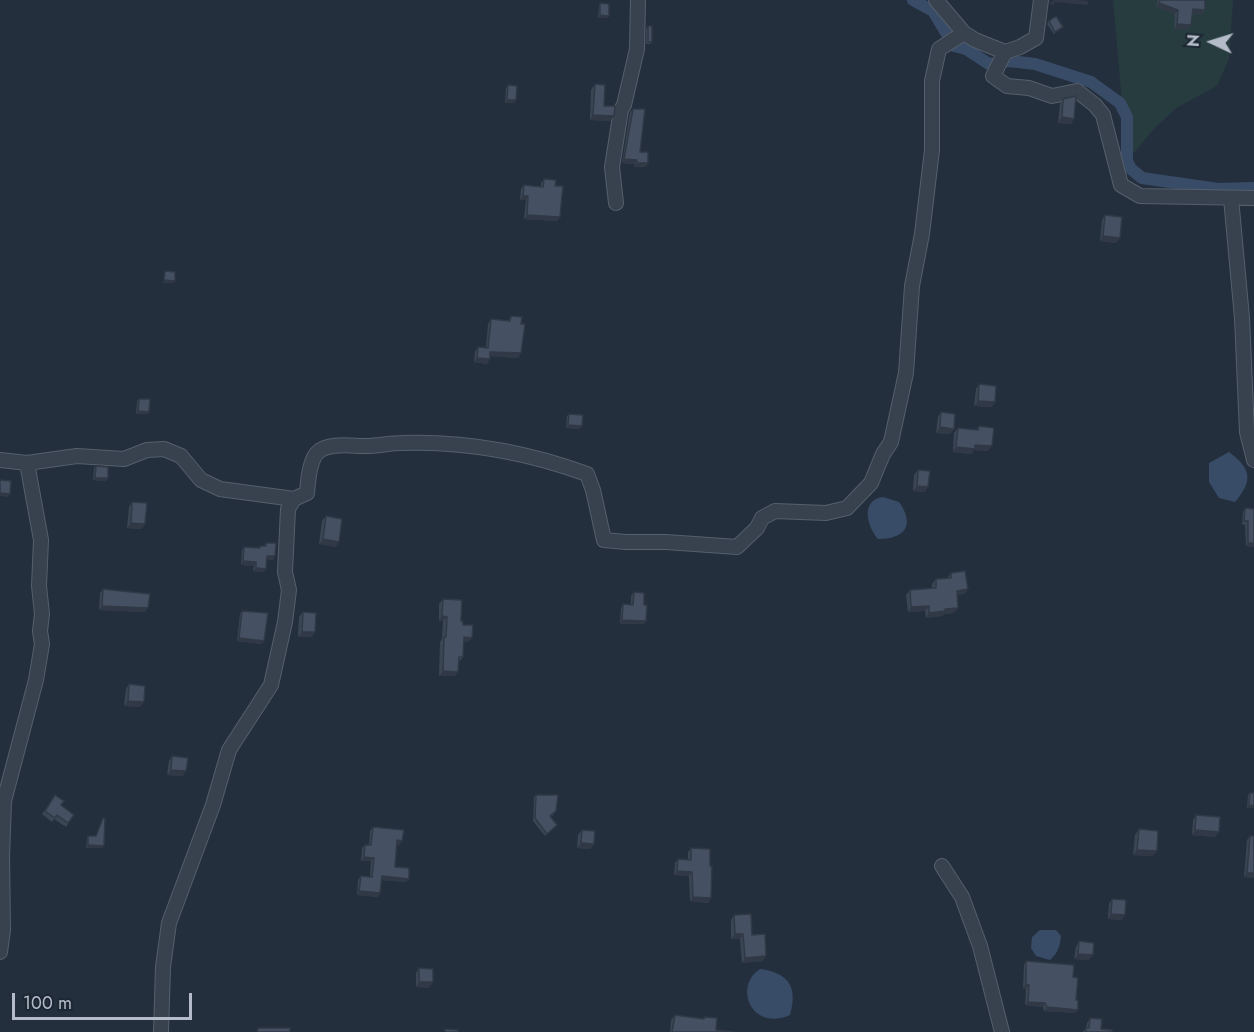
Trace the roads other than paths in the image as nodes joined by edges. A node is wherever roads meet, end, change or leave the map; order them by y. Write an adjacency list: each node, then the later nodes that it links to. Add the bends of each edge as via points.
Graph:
1 (638, 0): 8 (street, via 637,49 621,110 612,167)
2 (936, 0): 4 (street)
3 (1041, 0): 5 (street, via 1036,38)
4 (964, 33): 5 (street); 12 (street, via 939,49 932,81 932,150 912,286 906,373 891,442 871,483 847,508 826,513 775,512 762,518 737,547 604,540 587,474 496,451 401,443 328,447 316,454 307,477 307,493)
5 (1005, 52): 6 (street, via 993,76 1007,86 1052,96 1077,91 1095,105 1103,116 1121,185 1140,196)
6 (1231, 198): 7 (street); 10 (street, via 1247,432)
7 (1254, 198)
8 (616, 203)
9 (0, 460): 11 (street)
10 (1254, 460)
11 (27, 463): 12 (street, via 77,456 124,459 147,450 164,449 181,456 201,480 220,489); 14 (street, via 41,540 42,644 4,801)
12 (294, 500): 15 (street, via 288,509 285,572 289,590 271,685 229,750 169,923)
13 (942, 866): 16 (street, via 962,897 980,946)
14 (0, 952)
15 (161, 1032)
16 (1002, 1032)

